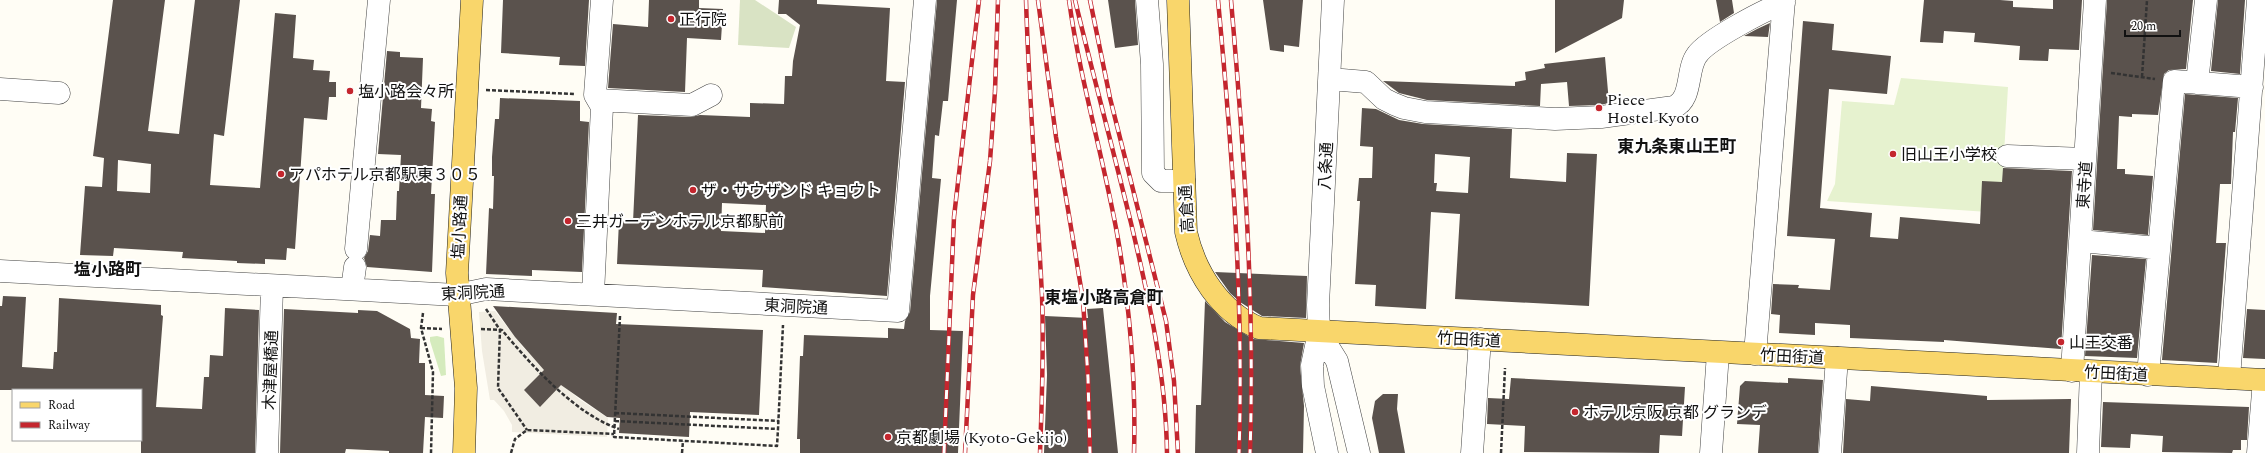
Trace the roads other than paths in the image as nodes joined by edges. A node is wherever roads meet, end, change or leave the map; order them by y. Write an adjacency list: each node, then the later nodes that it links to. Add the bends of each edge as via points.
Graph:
1 (379, 0): 27 (street)
2 (472, 0): 29 (main road, 塩小路通)
3 (602, 0): 18 (street)
4 (925, 0): 28 (street, 東洞院通, via 898,311)
5 (1147, 0): 22 (street, via 1152,64 1153,173 1161,181)
6 (1178, 0): 22 (main road, 高倉通)
7 (1334, 0): 12 (street, 八条通)
8 (2095, 0): 21 (street, 東寺道)
9 (2206, 0): 13 (street)
10 (2258, 0): 14 (street)
11 (1784, 2): 12 (street, via 1712,42 1696,55 1687,90 1674,107 1601,117 1555,119 1425,112 1404,108 1384,99 1366,82); 33 (street)
12 (1330, 79): 30 (street, 八条通, via 1318,305)
13 (2198, 83): 14 (street); 24 (street, via 2174,81)
14 (2252, 87): 19 (street)
15 (0, 89): 16 (street)
16 (59, 93)
17 (710, 95): 18 (street, via 692,105)
18 (597, 98): 28 (street, via 602,107)
19 (2257, 111): 37 (street)
20 (2007, 156): 21 (street)
21 (2085, 159): 23 (street, 東寺道)
22 (1184, 180): 30 (main road, 高倉通, via 1186,232 1191,254 1201,275 1218,297 1247,323 1259,328)
23 (2080, 241): 24 (street); 35 (street, 東寺道)
24 (2158, 248): 36 (street)
25 (0, 271): 26 (street, 東洞院通)
26 (272, 287): 27 (street, 東洞院通); 39 (street, 木津屋橋通)
27 (352, 289): 29 (street, 東洞院通)
28 (593, 294): 29 (street, 東洞院通, via 486,289)
29 (457, 295): 40 (main road, 塩小路通, via 466,388)
30 (1319, 332): 31 (main road, 竹田街道); 41 (street, 八条通, via 1312,366 1312,386); 42 (street, 八条通, via 1339,367)
31 (1480, 339): 32 (main road, 竹田街道); 43 (street)
32 (1718, 353): 33 (main road, 竹田街道); 44 (street)
33 (1755, 354): 34 (main road, 竹田街道)
34 (1837, 358): 35 (main road, 竹田街道); 45 (street)
35 (2082, 372): 36 (main road, 竹田街道); 46 (street, 東寺道)
36 (2148, 375): 37 (main road, 竹田街道)
37 (2229, 378): 38 (main road, 竹田街道)
38 (2264, 380): 47 (street)
39 (267, 453)
40 (464, 453)
41 (1327, 453)
42 (1359, 453)
43 (1472, 453)
44 (1712, 453)
45 (1830, 453)
46 (2088, 453)
47 (2258, 453)

